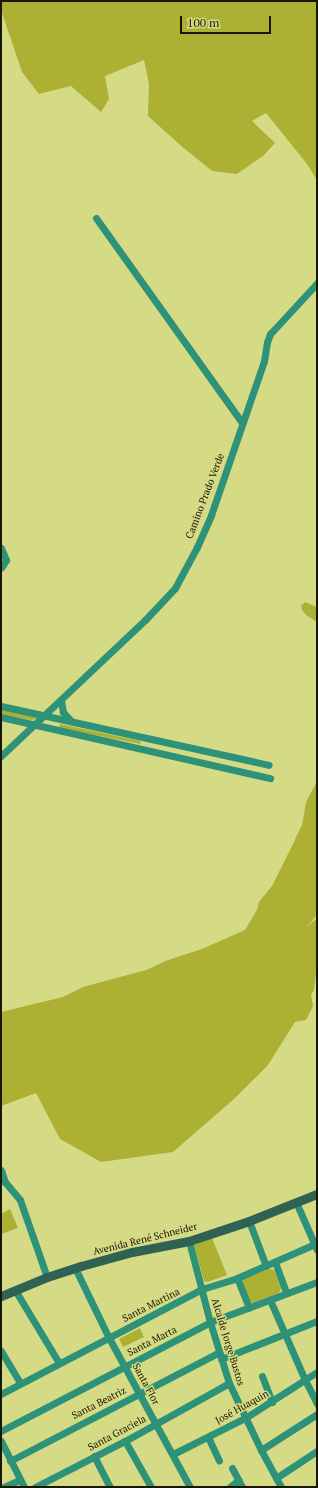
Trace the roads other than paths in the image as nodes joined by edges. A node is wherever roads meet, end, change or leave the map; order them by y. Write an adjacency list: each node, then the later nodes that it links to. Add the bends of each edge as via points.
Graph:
1 (96, 218): 3 (street)
2 (317, 283): 3 (street, Camino Prado Verde, via 270,334 264,361)
3 (242, 423): 6 (street, Camino Prado Verde, via 211,515 174,588 146,620)
4 (1, 548): 5 (street, via 6,560)
5 (1, 568)
6 (61, 700): 8 (street, Camino Prado Verde); 11 (street, via 67,718)
7 (1, 706): 8 (street)
8 (43, 716): 11 (street); 12 (street, Camino Prado Verde)
9 (1, 717): 10 (street)
10 (18, 721): 12 (street); 13 (street, via 21,728)
11 (74, 722): 14 (street)
12 (34, 725): 13 (street, Camino Prado Verde); 15 (street)
13 (19, 738): 16 (street, Camino Prado Verde)
14 (146, 738): 15 (street); 17 (street)
15 (143, 749): 18 (street)
16 (1, 756)
17 (268, 765)
18 (270, 778)
19 (1, 1170): 28 (street, via 5,1182 20,1200)
20 (317, 1194): 21 (main road, Avenida René Schneider)
21 (296, 1202): 22 (main road, Avenida René Schneider); 24 (street)
22 (249, 1221): 23 (main road, Avenida René Schneider); 26 (street)
23 (190, 1241): 27 (main road, Avenida René Schneider, via 132,1252); 31 (street, Alcalde Jorge Bustos)
24 (316, 1247): 25 (street, Santa Martina)
25 (275, 1262): 26 (street, Santa Martina); 33 (street)
26 (266, 1266): 29 (street, Santa Martina)
27 (75, 1268): 28 (main road, Avenida René Schneider); 40 (street, Santa Flor)
28 (47, 1277): 32 (main road, Avenida René Schneider)
29 (237, 1278): 31 (street, Santa Martina); 36 (street)
30 (317, 1282): 33 (street, Santa Marta)
31 (202, 1289): 38 (street, Alcalde Jorge Bustos); 40 (street, Santa Martina)
32 (14, 1290): 34 (main road, Avenida René Schneider); 43 (street)
33 (286, 1293): 35 (street, Santa Marta)
34 (1, 1296)
35 (270, 1300): 36 (street, Santa Marta); 39 (street)
36 (249, 1308): 38 (street, Santa Marta)
37 (317, 1321): 39 (street, Santa Beatriz)
38 (210, 1322): 42 (street, Alcalde Jorge Bustos); 44 (street, Santa Marta)
39 (285, 1333): 42 (street, Santa Beatriz); 47 (street)
40 (109, 1338): 43 (street, Santa Martina); 44 (street, Santa Flor)
41 (1, 1351): 48 (street)
42 (220, 1356): 49 (street, Alcalde Jorge Bustos); 51 (street, Santa Beatriz)
43 (59, 1363): 48 (street, Santa Martina)
44 (124, 1366): 51 (street, Santa Flor); 57 (street, Santa Marta)
45 (317, 1372): 47 (street, José Huaquin)
46 (262, 1376): 52 (street)
47 (305, 1380): 52 (street, José Huaquin); 53 (street)
48 (20, 1383): 50 (street, Santa Martina)
49 (229, 1383): 55 (street, Alcalde Jorge Bustos); 56 (street, Santa Graciela)
50 (1, 1394)
51 (139, 1394): 56 (street, Santa Flor); 66 (street, Santa Beatriz)
52 (272, 1402): 55 (street, José Huaquin)
53 (317, 1404)
54 (317, 1414): 61 (street)
55 (245, 1418): 58 (street, José Huaquin); 61 (street, Alcalde Jorge Bustos)
56 (156, 1423): 59 (street, Santa Graciela); 63 (street, Santa Flor)
57 (1, 1431)
58 (208, 1437): 63 (street, José Huaquin); 65 (street)
59 (125, 1441): 64 (street, Santa Graciela); 75 (street)
60 (1, 1442): 66 (street)
61 (261, 1450): 68 (street, Alcalde Jorge Bustos)
62 (317, 1451): 68 (street)
63 (173, 1454): 76 (street, Santa Flor)
64 (94, 1456): 73 (street, Santa Graciela); 74 (street)
65 (219, 1460)
66 (10, 1461): 69 (street)
67 (232, 1468): 70 (street)
68 (276, 1478): 78 (street, Alcalde Jorge Bustos)
69 (19, 1480): 71 (street); 72 (street)
70 (240, 1484): 77 (street)
71 (4, 1487)
72 (24, 1487)
73 (35, 1487)
74 (110, 1487)
75 (151, 1487)
76 (190, 1487)
77 (230, 1487)
78 (281, 1487)

